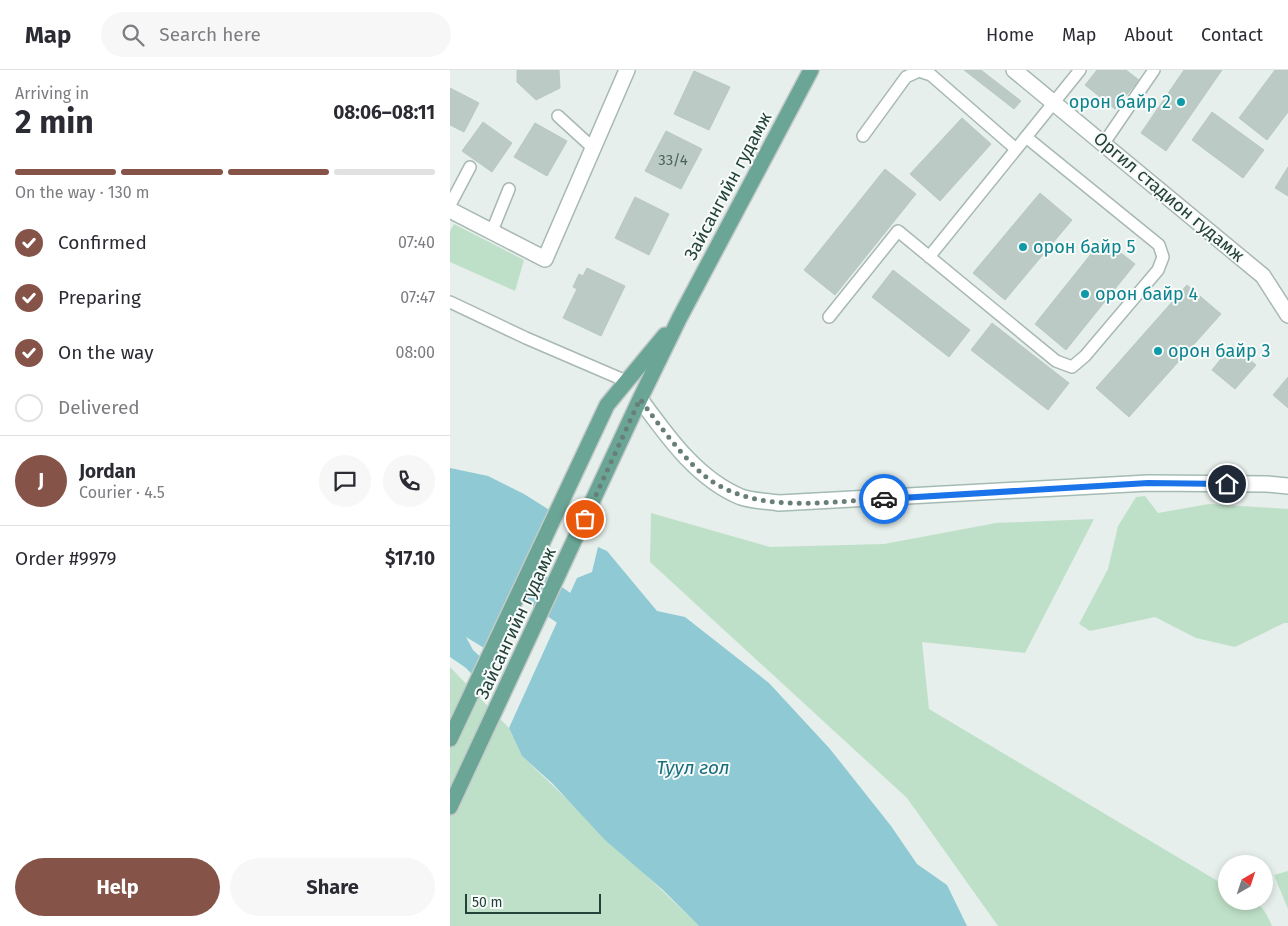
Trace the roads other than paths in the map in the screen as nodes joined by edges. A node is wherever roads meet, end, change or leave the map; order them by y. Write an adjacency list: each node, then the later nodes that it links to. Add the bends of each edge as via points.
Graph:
1 (627, 70): 11 (street)
2 (811, 70): 22 (main road, Зайсангийн гудамж)
3 (1014, 70): 6 (street, Оргил стадион гудамж)
4 (1080, 70): 6 (lane)
5 (1154, 70): 10 (lane)
6 (1055, 102): 9 (lane); 10 (street, Оргил стадион гудамж)
7 (558, 116): 11 (lane)
8 (863, 136): 12 (lane, via 906,77 919,71 931,75)
9 (1026, 136): 12 (lane); 18 (lane, via 1159,245 1163,257 1158,270 1072,368 1056,361)
10 (1104, 143): 20 (street, Оргил стадион гудамж, via 1263,276)
11 (593, 148): 17 (street, via 545,259)
12 (1016, 149): 18 (lane)
13 (470, 167): 15 (lane)
14 (509, 189): 17 (lane)
15 (450, 205)
16 (450, 210): 17 (street)
17 (492, 231)
18 (929, 256): 21 (lane, via 898,231)
19 (450, 302): 23 (lane)
20 (1288, 315)
21 (829, 317)
22 (679, 319): 23 (main road, Зайсангийн гудамж); 24 (main road, Зайсангийн гудамж)
23 (626, 381): 26 (main road, Зайсангийн гудамж, via 607,405)
24 (640, 399): 25 (street, via 683,454 711,481 742,497 779,503 1148,483); 27 (main road, Зайсангийн гудамж)
25 (1288, 486)
26 (450, 739)
27 (450, 807)

